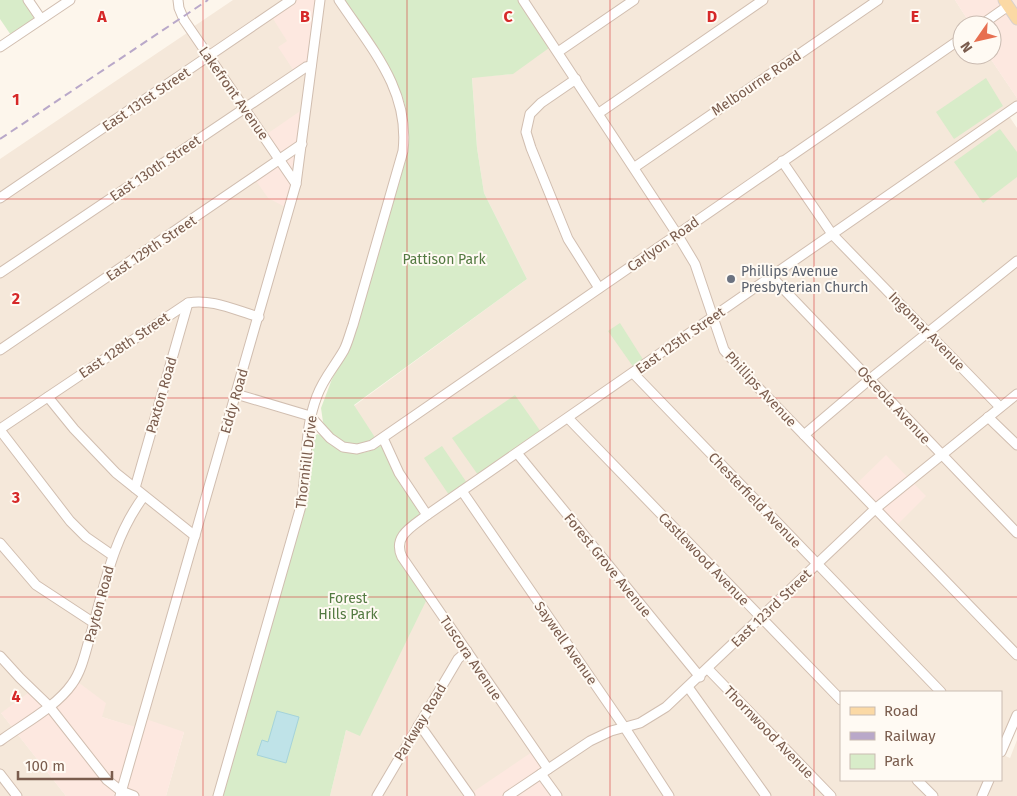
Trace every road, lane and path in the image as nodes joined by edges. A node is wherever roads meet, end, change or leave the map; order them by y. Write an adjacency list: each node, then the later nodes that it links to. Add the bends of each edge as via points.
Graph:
1 (28, 0): 13 (street)
2 (70, 0): 13 (street)
3 (178, 0): 17 (street, Lakefront Avenue, via 180,13)
4 (291, 0): 17 (street, East 131st Street)
5 (320, 0): 18 (street, Eddy Road)
6 (339, 0): 46 (street, Thornhill Drive, via 396,90 404,140 401,162 353,325 344,350 320,389)
7 (523, 0): 16 (street, Phillips Avenue)
8 (634, 0): 16 (street)
9 (763, 0): 22 (street)
10 (878, 0): 26 (street, Melbourne Road)
11 (1011, 9): 12 (street)
12 (1000, 15)
13 (41, 19): 15 (street)
14 (952, 45): 25 (street, Carlyon Road)
15 (0, 47)
16 (558, 52): 19 (street, Phillips Avenue)
17 (209, 56): 21 (street, Lakefront Avenue); 28 (street, East 131st Street)
18 (311, 66): 21 (street, East 130th Street); 23 (street, Eddy Road)
19 (576, 79): 22 (street, Phillips Avenue); 34 (street, via 530,114 526,132 568,239)
20 (1017, 106): 30 (street, East 125th Street)
21 (245, 108): 24 (street, Lakefront Avenue); 32 (street, East 130th Street)
22 (599, 113): 26 (street, Phillips Avenue)
23 (302, 144): 24 (street, East 129th Street); 27 (street, Eddy Road)
24 (280, 160): 27 (street, Lakefront Avenue); 39 (street, East 129th Street)
25 (782, 160): 29 (street, Carlyon Road); 30 (street, Ingomar Avenue)
26 (635, 166): 29 (street, Phillips Avenue)
27 (296, 184): 36 (street, Eddy Road)
28 (0, 198)
29 (678, 234): 34 (street, Carlyon Road); 37 (street, Phillips Avenue, via 695,264)
30 (832, 234): 33 (street, East 125th Street); 38 (street, Ingomar Avenue)
31 (1017, 261): 38 (street)
32 (0, 273)
33 (771, 276): 37 (street, East 125th Street); 41 (street, Osceola Avenue)
34 (599, 288): 51 (street, Carlyon Road)
35 (188, 302): 36 (street, via 209,302); 44 (street, East 128th Street); 55 (street, Paxton Road)
36 (259, 317): 42 (street, Eddy Road)
37 (714, 318): 40 (street, East 125th Street); 50 (street, Phillips Avenue, via 724,350)
38 (928, 333): 41 (street); 45 (street, Ingomar Avenue)
39 (0, 350)
40 (633, 373): 48 (street, East 125th Street); 65 (street, Chesterfield Avenue)
41 (870, 379): 50 (street); 54 (street, Osceola Avenue)
42 (236, 394): 46 (street); 61 (street, Eddy Road)
43 (1017, 394): 45 (street, East 123rd Street)
44 (48, 397): 49 (street, East 128th Street); 55 (street, via 74,430)
45 (1000, 407): 47 (street, East 123rd Street)
46 (310, 416): 51 (street, Carlyon Road, via 337,444 351,449 363,448); 89 (street, Thornhill Drive, via 301,506)
47 (988, 417): 52 (street); 54 (street, East 123rd Street)
48 (568, 418): 53 (street, East 125th Street); 66 (street, Castlewood Avenue)
49 (0, 430): 64 (street, via 70,521)
50 (804, 435): 58 (street, Phillips Avenue)
51 (383, 438): 59 (street, via 399,473)
52 (1017, 444)
53 (517, 452): 56 (street, East 125th Street); 72 (street, Forest Grove Avenue)
54 (941, 455): 58 (street, East 123rd Street); 60 (street, Osceola Avenue)
55 (135, 488): 57 (street)
56 (462, 491): 59 (street, East 125th Street); 79 (street, Saywell Avenue)
57 (144, 496): 61 (street); 64 (street, Payton Road, via 131,512)
58 (875, 509): 65 (street, East 123rd Street); 69 (street, Phillips Avenue)
59 (428, 515): 63 (street, East 125th Street, via 406,531)
60 (1017, 533)
61 (195, 536): 86 (street, Eddy Road)
62 (0, 543): 67 (street, via 36,585)
63 (399, 545): 68 (street, Tuscora Avenue, via 402,558)
64 (112, 555): 67 (street, Payton Road)
65 (816, 564): 66 (street, East 123rd Street); 74 (street, Chesterfield Avenue)
66 (761, 618): 71 (street, East 123rd Street); 75 (street, Castlewood Avenue)
67 (94, 623): 76 (street, Payton Road, via 72,683)
68 (467, 651): 78 (street, Parkway Road, via 458,659); 82 (street, Tuscora Avenue)
69 (1017, 655)
70 (0, 656): 76 (street)
71 (708, 669): 72 (street, East 123rd Street); 96 (street, Thornwood Avenue)
72 (700, 677): 73 (street, East 123rd Street)
73 (688, 687): 79 (street, East 123rd Street, via 666,707); 95 (street)
74 (940, 691)
75 (840, 699)
76 (48, 706): 80 (street); 86 (street)
77 (1017, 715): 81 (street)
78 (418, 726): 90 (street, Parkway Road); 91 (street)
79 (625, 728): 82 (street, East 123rd Street, via 611,730 590,741); 94 (street, Saywell Avenue)
80 (0, 741)
81 (1002, 750)
82 (544, 771): 92 (street, East 123rd Street); 93 (street, Tuscora Avenue)
83 (0, 774): 87 (street)
84 (919, 781): 97 (street)
85 (989, 781): 98 (street)
86 (120, 794): 88 (street)
87 (17, 796)
88 (134, 796)
89 (218, 796)
90 (377, 796)
91 (470, 796)
92 (508, 796)
93 (557, 796)
94 (669, 796)
95 (766, 796)
96 (830, 796)
97 (933, 796)
98 (982, 796)

